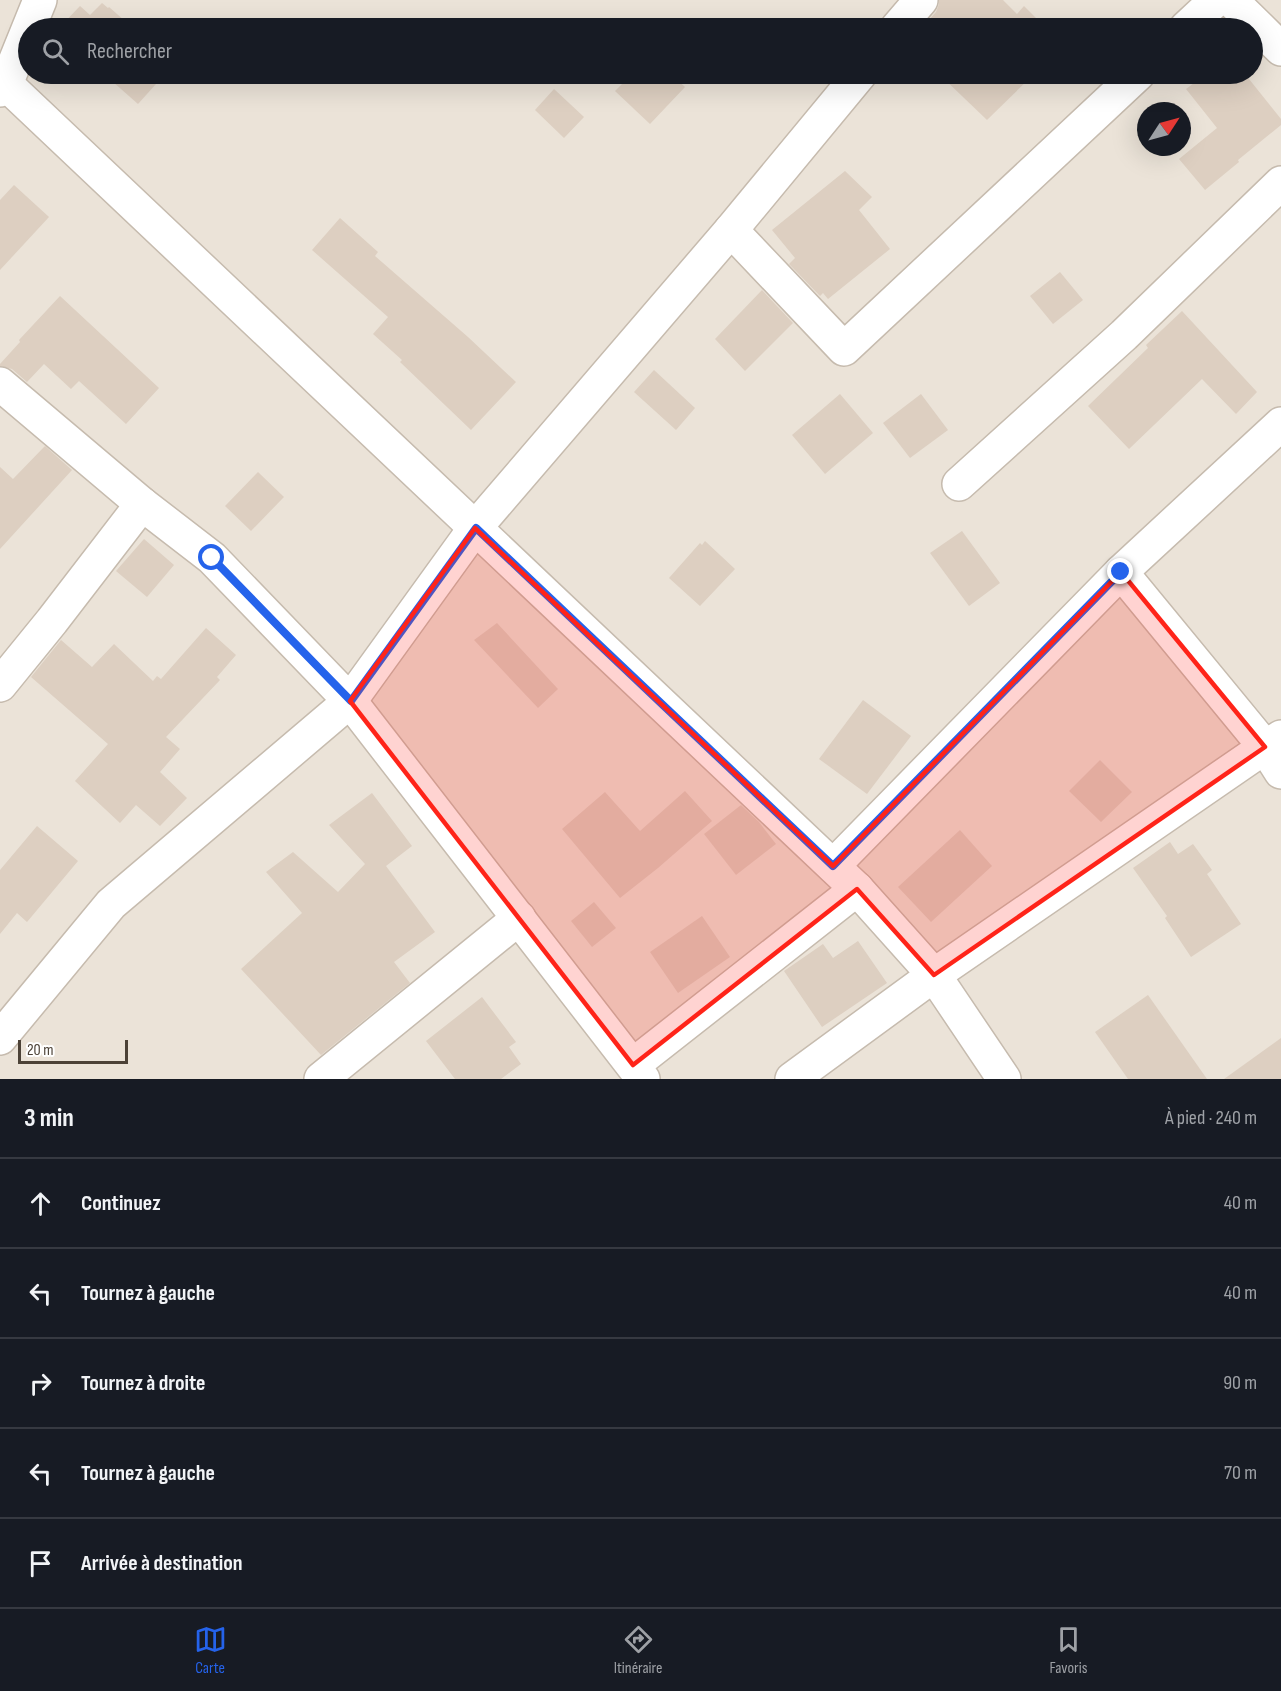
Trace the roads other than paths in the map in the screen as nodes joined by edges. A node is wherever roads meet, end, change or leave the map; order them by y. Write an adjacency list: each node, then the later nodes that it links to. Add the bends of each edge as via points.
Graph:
1 (40, 0): 5 (street)
2 (921, 0): 6 (street)
3 (1216, 0): 7 (street)
4 (1231, 0): 8 (street)
5 (32, 18)
6 (906, 18)
7 (1197, 18)
8 (1249, 18)
9 (1263, 31): 10 (street)
10 (1281, 49)
11 (18, 52): 14 (street)
12 (852, 84): 16 (street)
13 (1127, 84): 16 (street, via 844,349)
14 (3, 87): 21 (street)
15 (1281, 183): 19 (street, via 1124,335)
16 (731, 230): 21 (street)
17 (0, 384): 20 (street)
18 (1281, 424): 22 (street)
19 (959, 484)
20 (142, 504): 23 (street); 24 (street, via 212,558)
21 (476, 528): 24 (street); 26 (street)
22 (1121, 572): 25 (street); 26 (street)
23 (0, 685)
24 (351, 701): 28 (street); 30 (street, via 111,904)
25 (1276, 752): 29 (street)
26 (833, 866): 27 (street)
27 (857, 889): 29 (street); 31 (street)
28 (519, 918): 31 (street); 32 (street)
29 (934, 975): 33 (street); 34 (street)
30 (0, 1038)
31 (638, 1072)
32 (321, 1079)
33 (792, 1079)
34 (1004, 1079)

